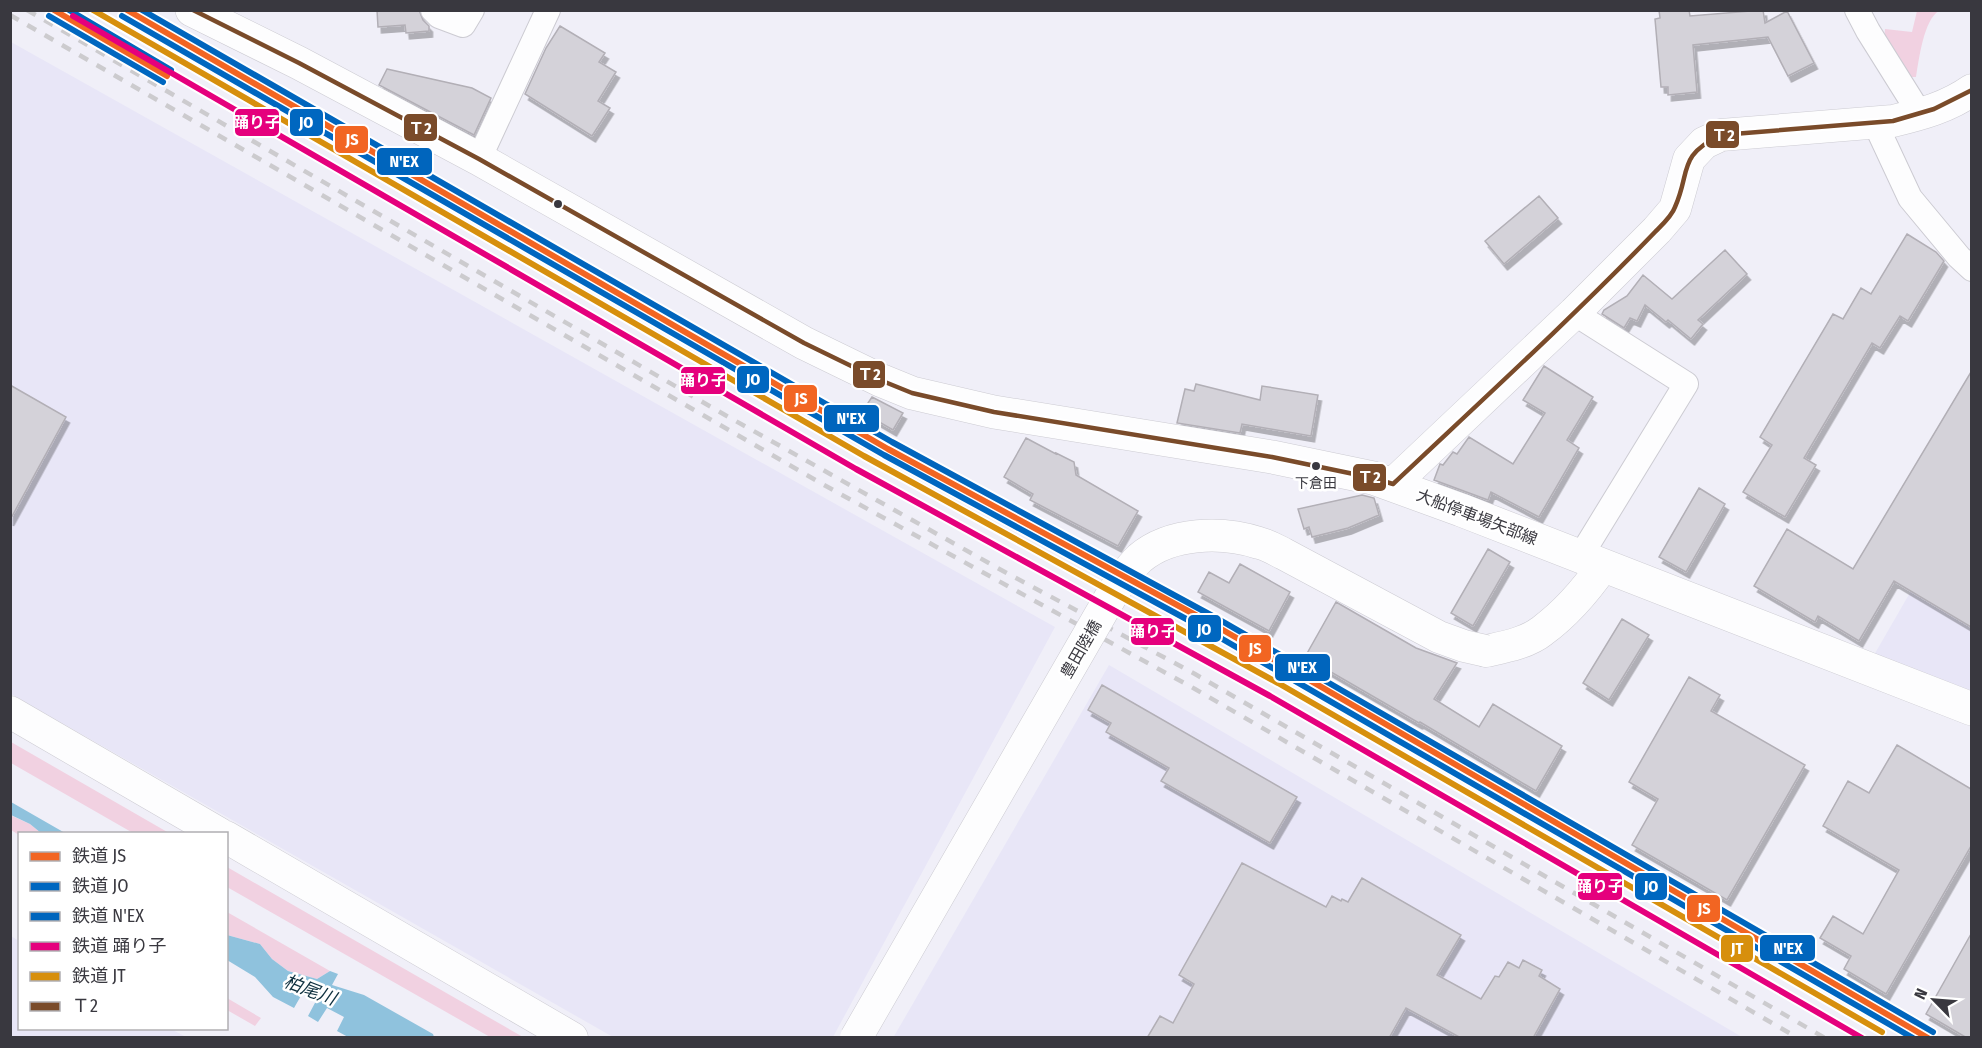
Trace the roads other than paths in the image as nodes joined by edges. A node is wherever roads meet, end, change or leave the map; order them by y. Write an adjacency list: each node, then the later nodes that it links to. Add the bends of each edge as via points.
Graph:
1 (192, 10): 9 (main road, 大船停車場矢部線)
2 (433, 10): 3 (street, via 463,25)
3 (472, 10)
4 (548, 10): 9 (street)
5 (1857, 10): 7 (street)
6 (1971, 90): 7 (street, via 1956,101)
7 (1920, 114): 8 (street)
8 (1875, 123): 10 (street, via 1910,198); 11 (street, via 1721,135 1704,143 1689,159 1675,209)
9 (479, 159): 12 (main road, 大船停車場矢部線, via 804,343 912,393 994,412 1272,457)
10 (1971, 269)
11 (1574, 313): 12 (street); 13 (street, via 1686,384)
12 (1393, 484): 13 (main road, 大船停車場矢部線)
13 (1591, 562): 14 (main road, 大船停車場矢部線); 19 (street, 豊田陸橋, bridge, via 1588,588 1541,632 1486,651 1439,637 1259,543 1225,536 1197,536 1166,544 1141,557 1114,591)
14 (1971, 710)
15 (10, 712): 16 (street)
16 (217, 832)
17 (228, 838): 18 (street)
18 (572, 1038)
19 (856, 1038)

